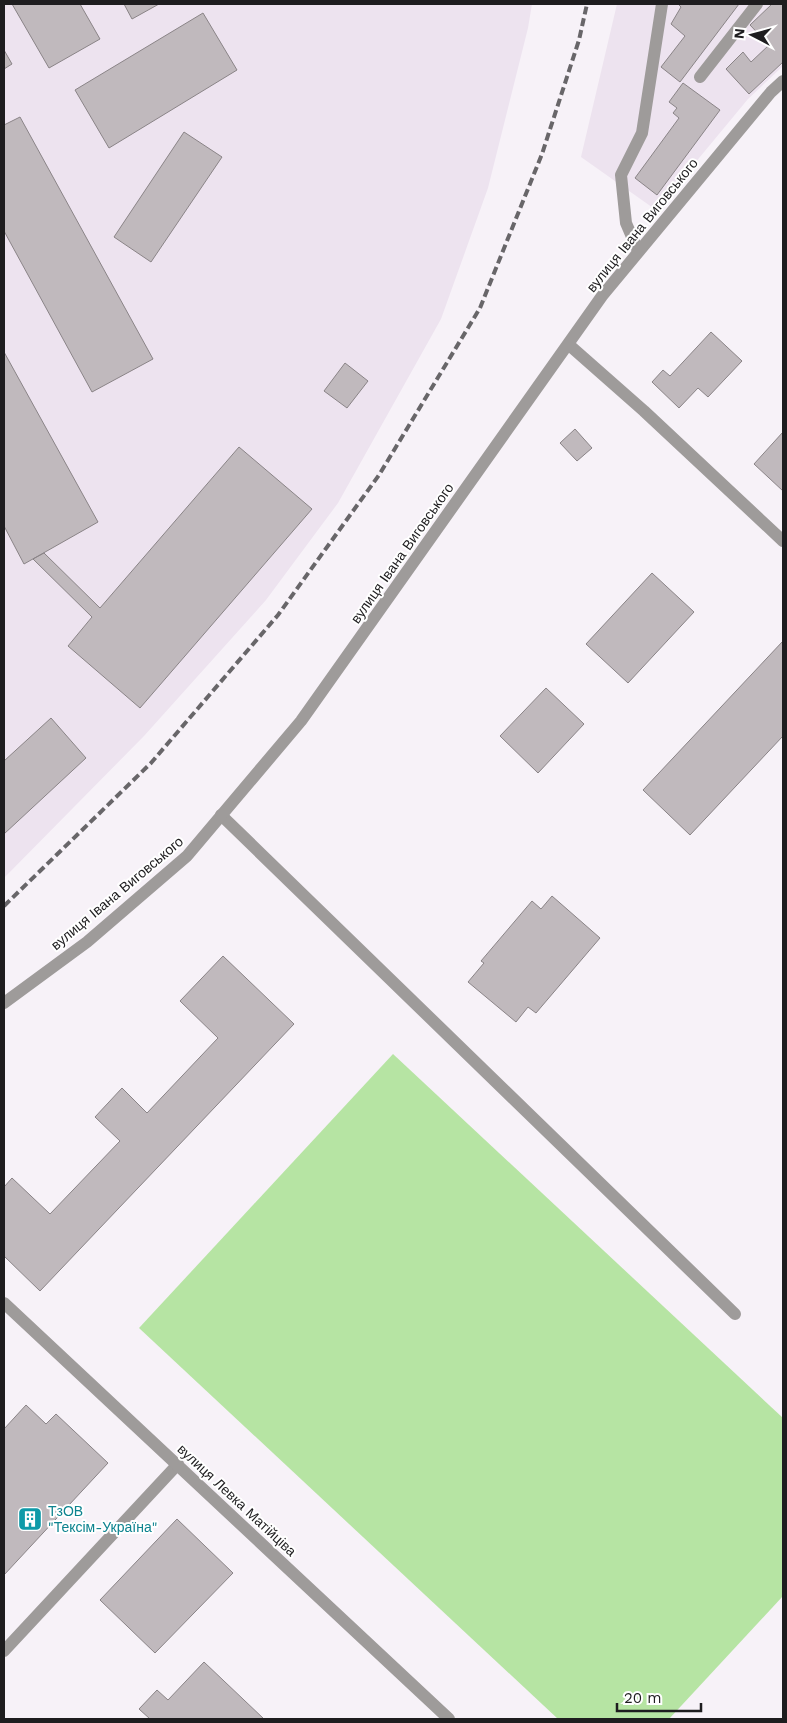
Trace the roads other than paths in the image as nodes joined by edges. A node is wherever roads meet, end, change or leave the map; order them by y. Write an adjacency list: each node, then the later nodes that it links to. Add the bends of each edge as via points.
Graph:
1 (662, 4): 5 (street, via 642,133 621,175 626,224)
2 (757, 4): 3 (street)
3 (700, 77)
4 (783, 80): 5 (street, вулиця Івана Виговського)
5 (638, 251): 6 (street, вулиця Івана Виговського)
6 (568, 344): 7 (street); 8 (street, вулиця Івана Виговського, via 301,721)
7 (783, 541)
8 (221, 815): 9 (street, вулиця Івана Виговського, via 186,856 115,918); 11 (street)
9 (4, 1002)
10 (4, 1303): 12 (street, вулиця Левка Матійціва)
11 (734, 1314)
12 (178, 1464): 13 (street); 14 (street, вулиця Левка Матійціва)
13 (4, 1651)
14 (449, 1719)

